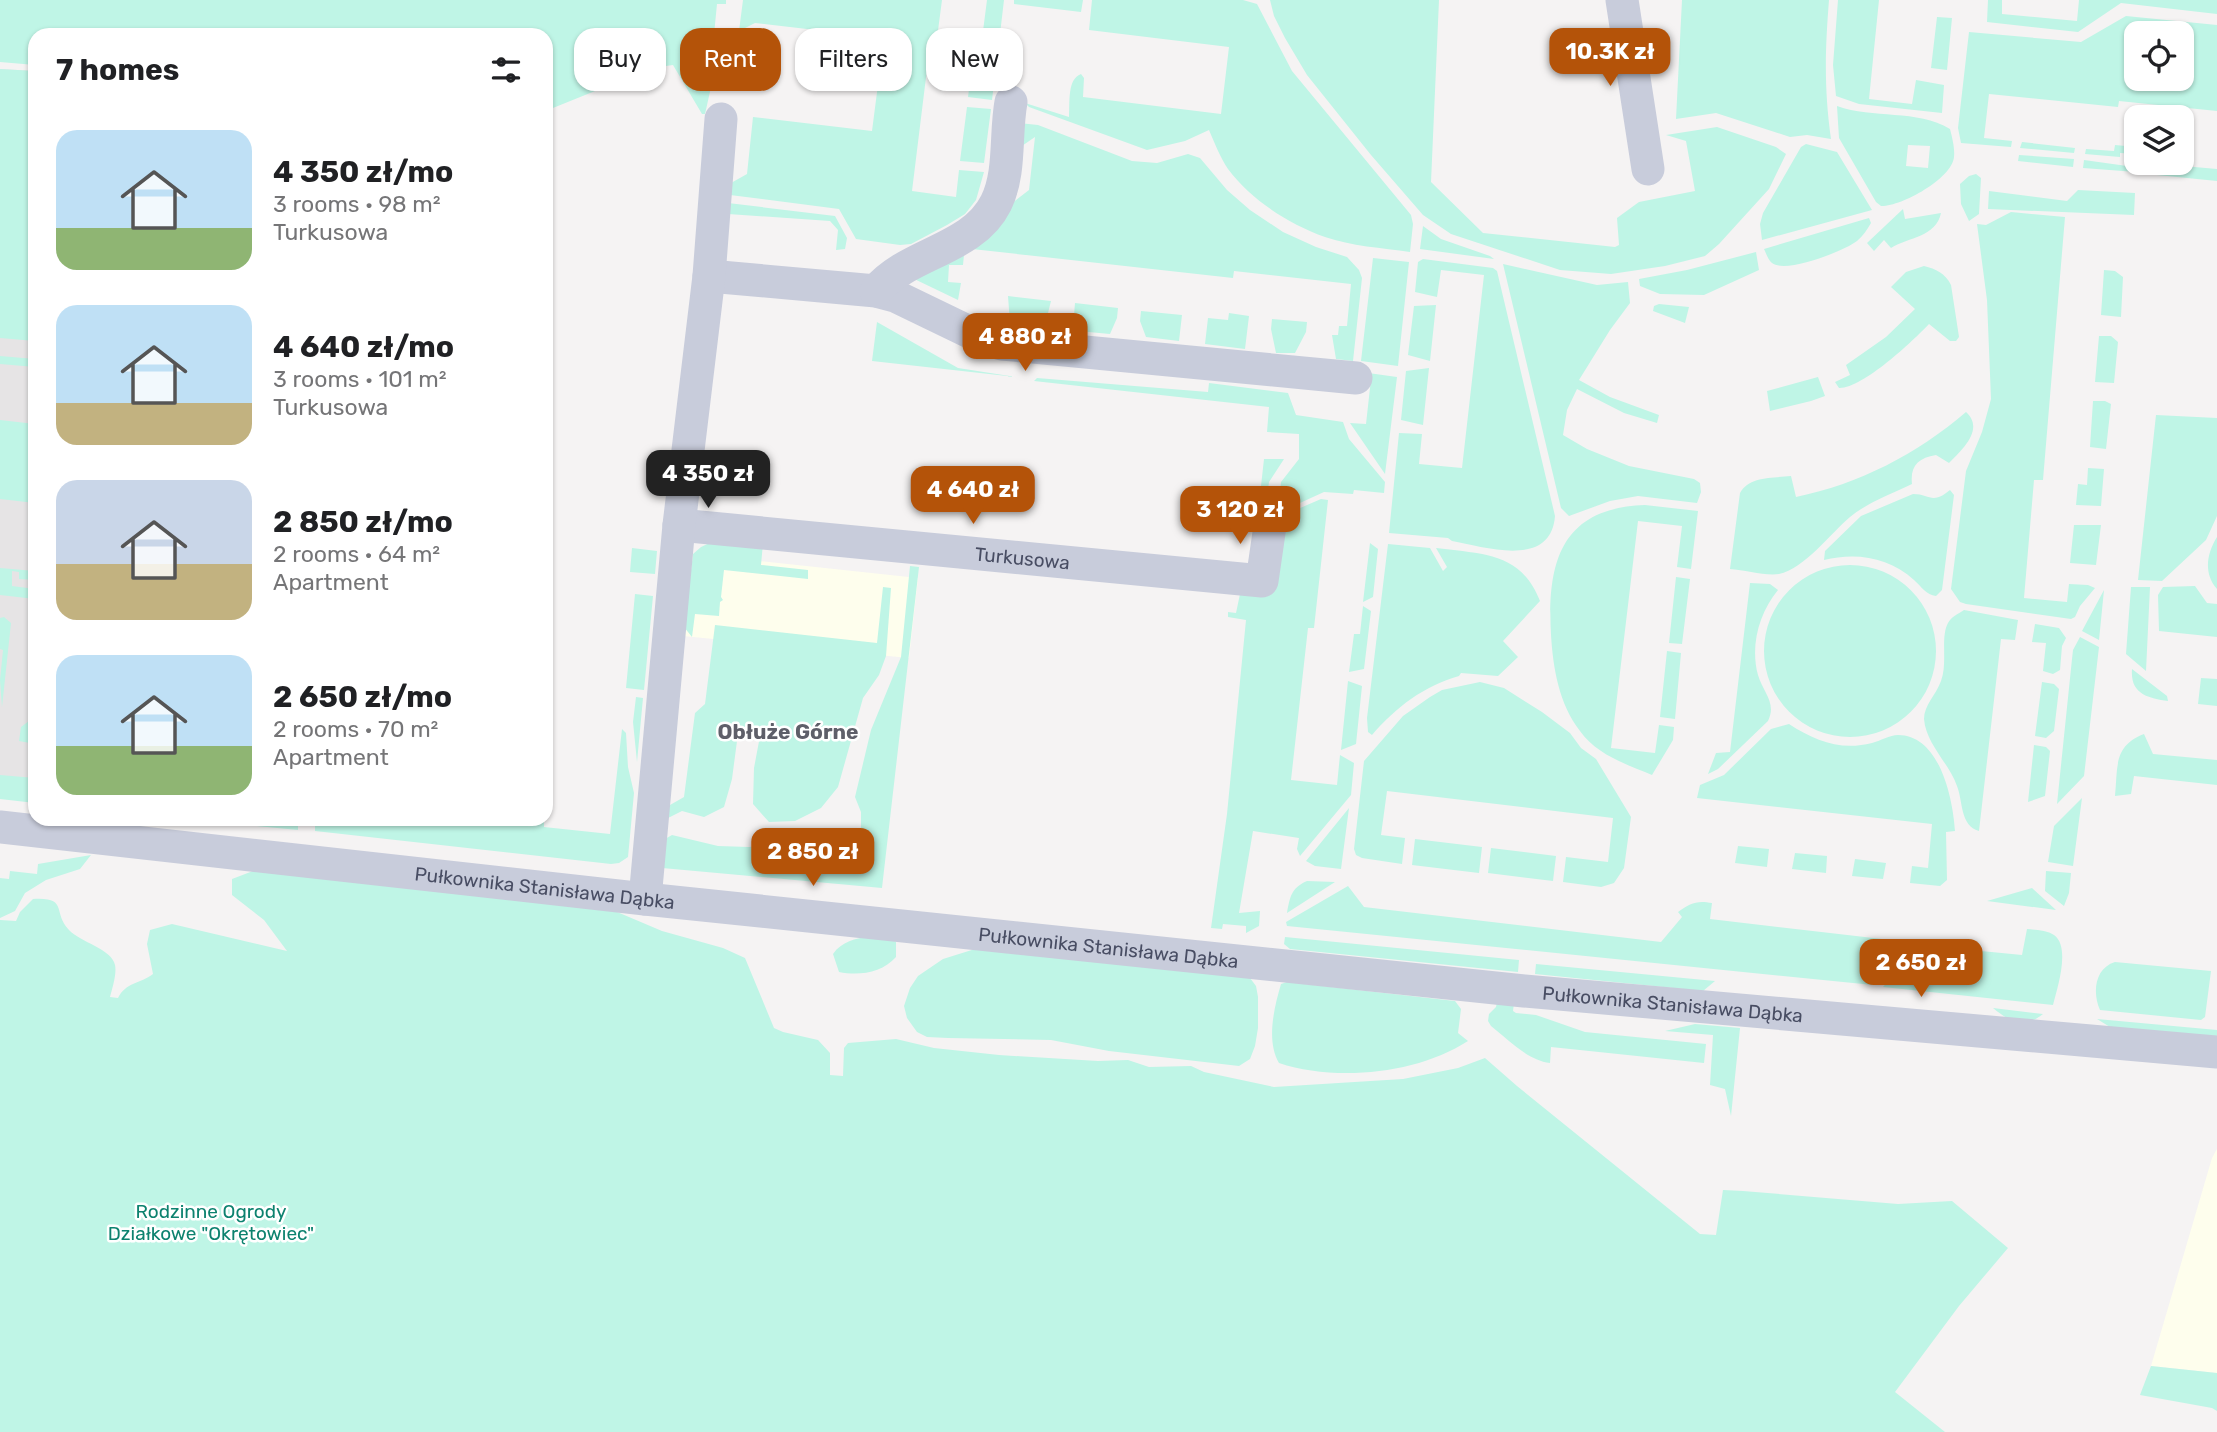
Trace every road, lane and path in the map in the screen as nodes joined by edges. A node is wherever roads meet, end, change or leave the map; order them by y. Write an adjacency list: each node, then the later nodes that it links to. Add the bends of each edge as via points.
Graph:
1 (1622, 0): 4 (street)
2 (1011, 102): 6 (street, via 1002,182 988,215 967,235 884,281)
3 (721, 119): 5 (street)
4 (1648, 169)
5 (709, 276): 6 (street); 9 (street)
6 (876, 291): 7 (street, via 1002,344)
7 (1356, 379)
8 (1271, 519): 9 (street, Turkusowa, via 1262,581)
9 (679, 525): 11 (street)
10 (0, 827): 11 (street, Pułkownika Stanisława Dąbka)
11 (645, 899): 12 (street, Pułkownika Stanisława Dąbka, via 1524,991)
12 (2217, 1052)

